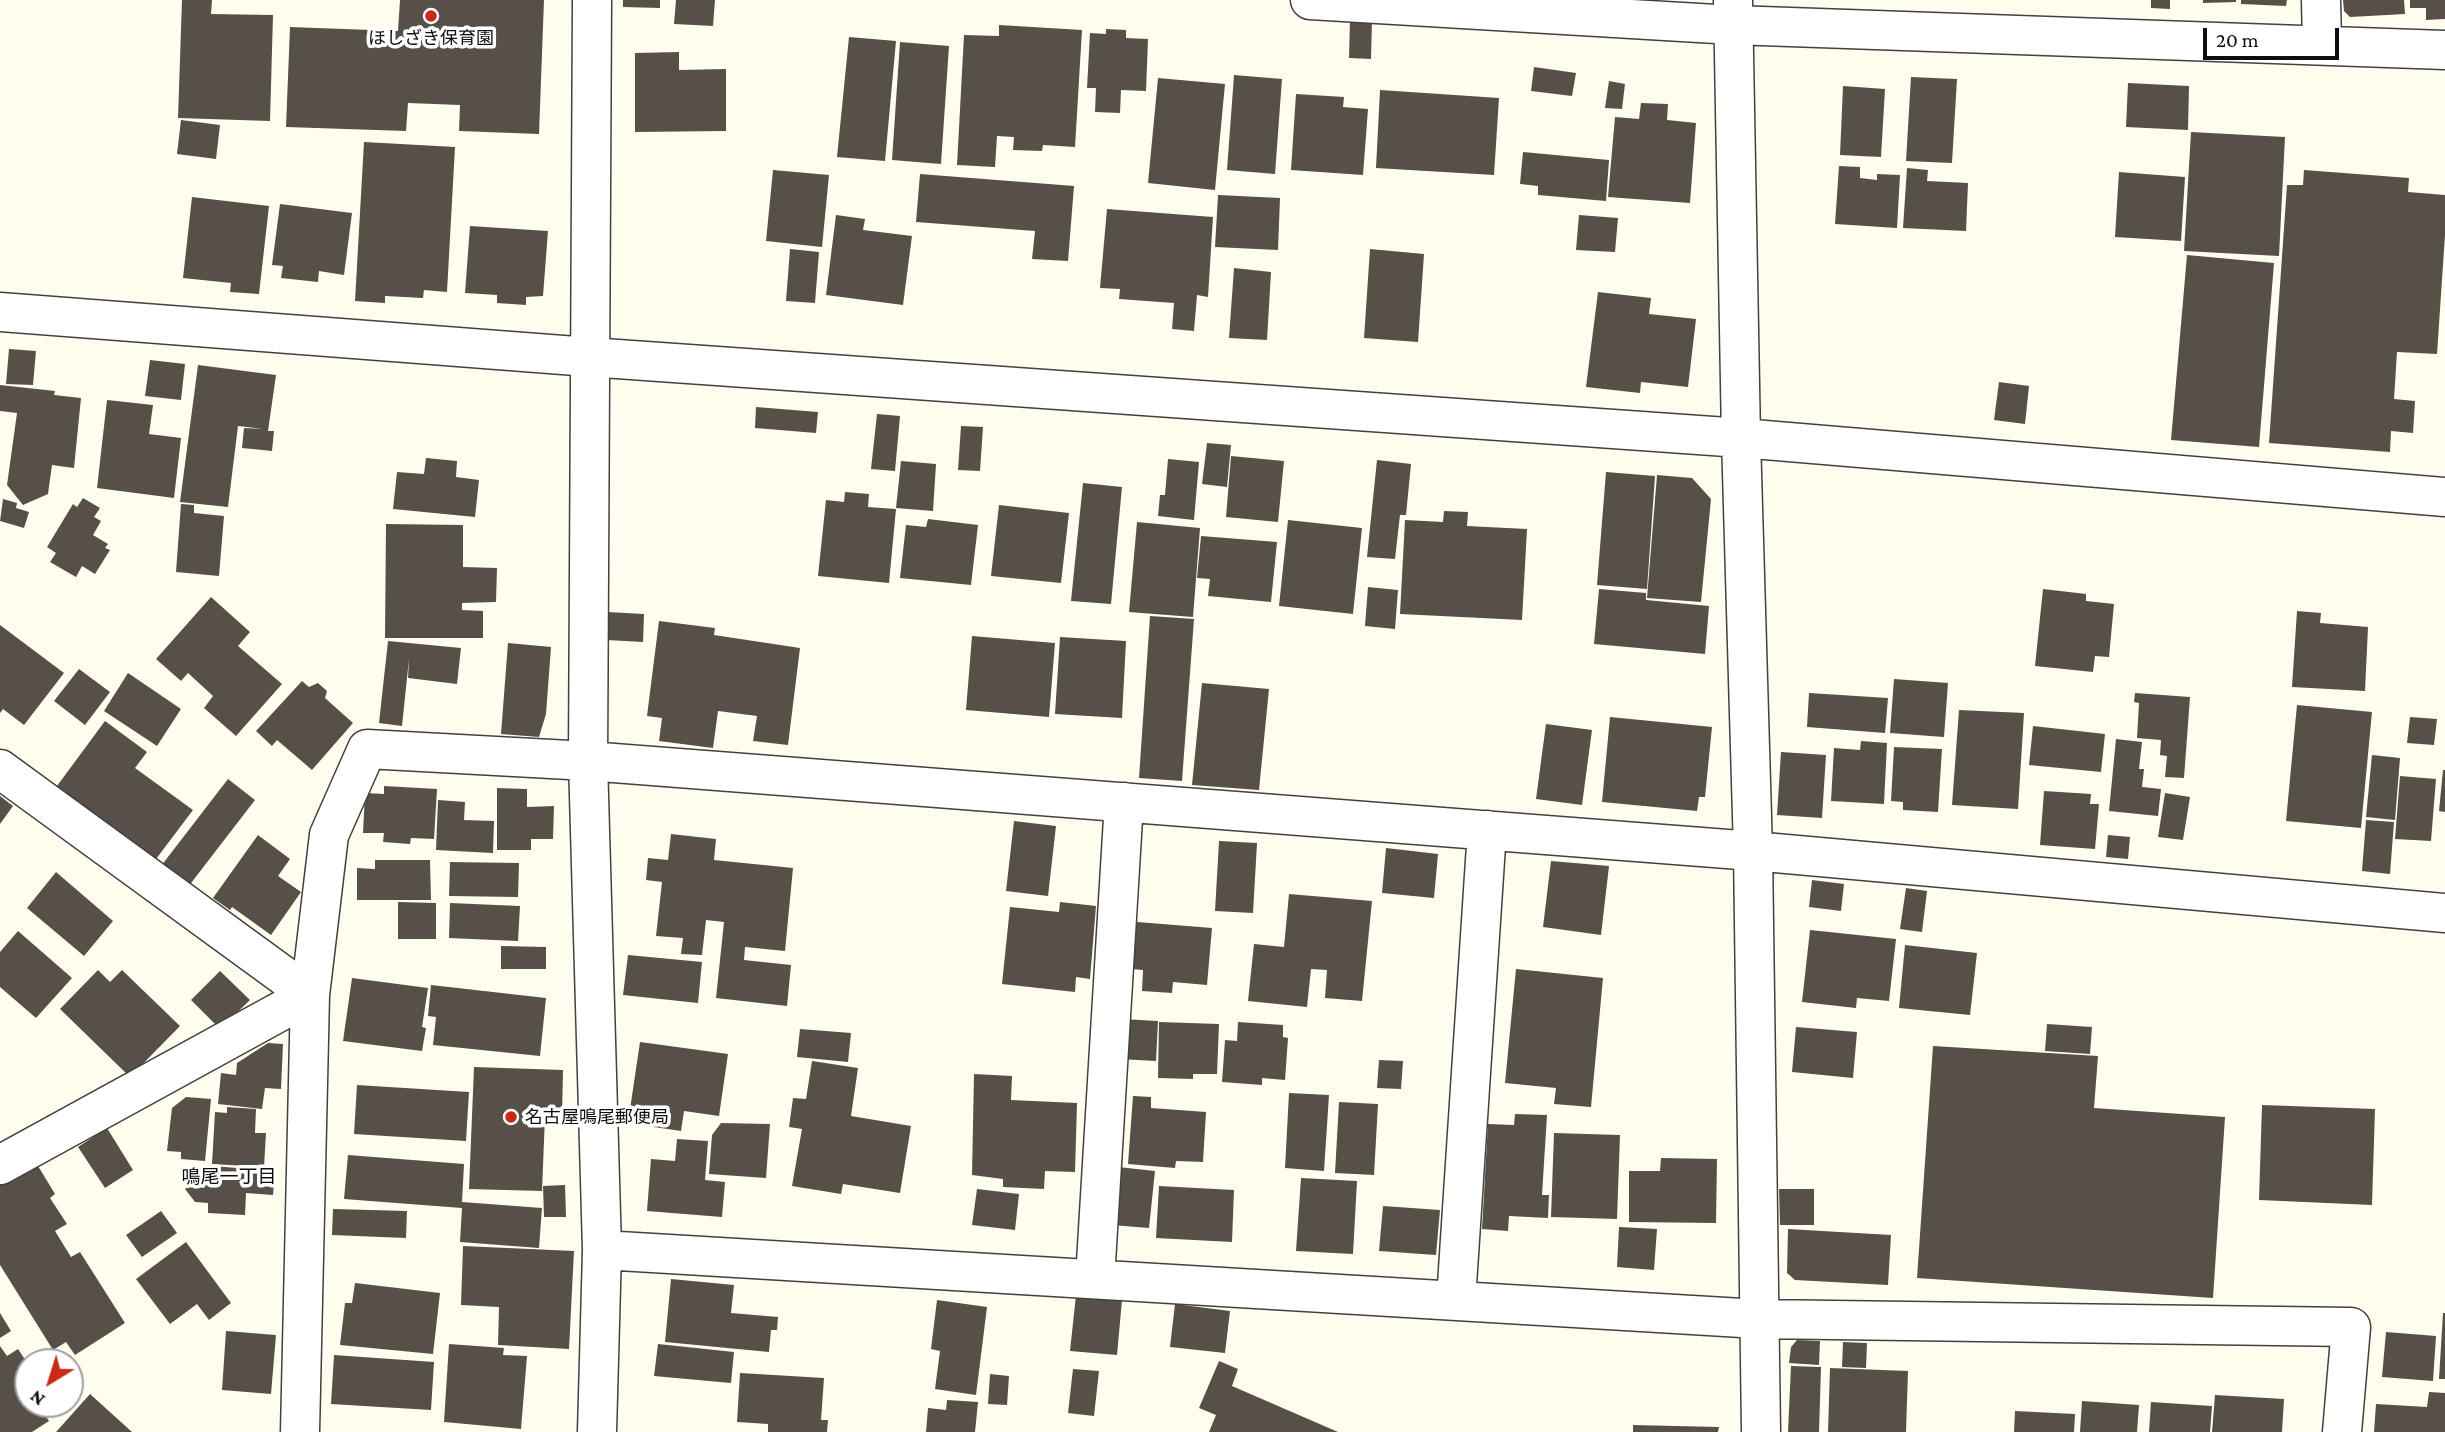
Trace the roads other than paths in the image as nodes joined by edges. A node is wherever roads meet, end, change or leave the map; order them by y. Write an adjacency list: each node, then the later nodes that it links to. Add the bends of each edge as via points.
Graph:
1 (592, 0): 8 (street)
2 (1310, 0): 4 (street)
3 (2321, 0): 5 (street)
4 (1733, 13): 5 (street); 9 (street)
5 (2322, 44): 6 (street)
6 (2445, 50)
7 (0, 312): 8 (street)
8 (589, 357): 9 (street); 11 (street)
9 (1741, 438): 10 (street); 15 (street)
10 (2445, 497)
11 (588, 761): 13 (street); 17 (street, via 367,748 329,835); 19 (street)
12 (0, 769): 17 (street)
13 (1124, 802): 14 (street); 20 (street)
14 (1487, 830): 15 (street); 21 (street)
15 (1753, 851): 16 (street); 22 (street)
16 (2445, 913)
17 (310, 995): 18 (street); 23 (street)
18 (0, 1165)
19 (602, 1250): 20 (street); 24 (street)
20 (1095, 1279): 21 (street)
21 (1456, 1300): 22 (street)
22 (1759, 1319): 25 (street); 26 (street, via 2351,1327)
23 (300, 1432)
24 (597, 1432)
25 (1761, 1432)
26 (2343, 1432)

